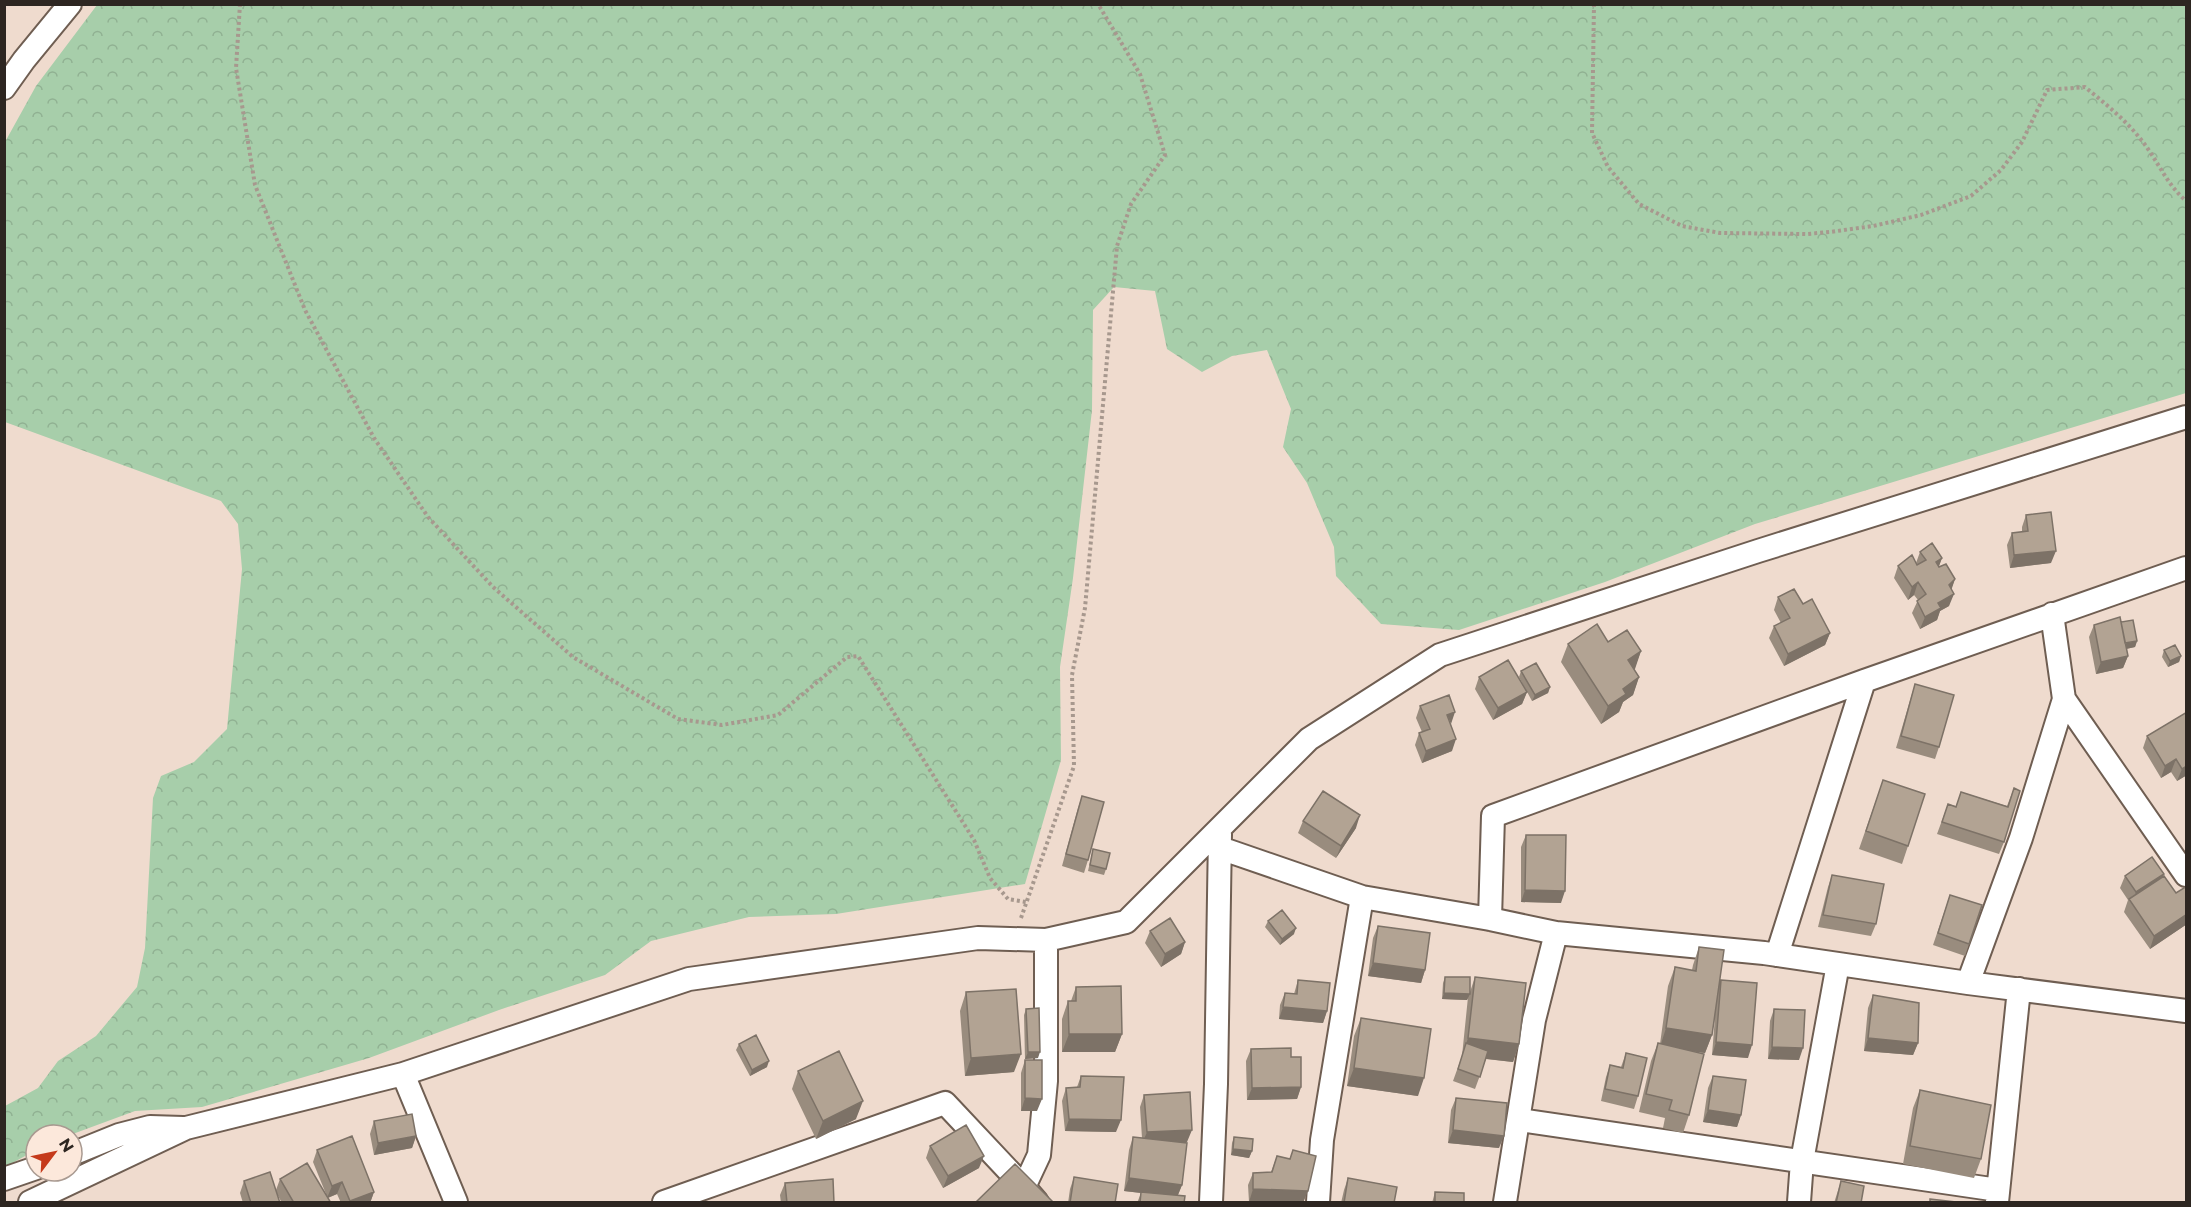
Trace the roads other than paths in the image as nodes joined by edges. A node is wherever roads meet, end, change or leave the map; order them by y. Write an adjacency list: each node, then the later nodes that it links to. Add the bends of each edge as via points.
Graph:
1 (70, 4): 2 (street)
2 (4, 88)
3 (2187, 417): 8 (street, via 1440,655 1309,739)
4 (2187, 568): 5 (street)
5 (2052, 614): 6 (street); 7 (street)
6 (1864, 681): 11 (street, via 1493,816); 14 (street)
7 (2064, 699): 9 (street); 16 (street, via 2021,838)
8 (1220, 837): 10 (street); 13 (street, via 1126,922); 31 (street)
9 (2187, 875)
10 (1362, 897): 11 (street); 32 (street, via 1322,1140)
11 (1490, 919): 12 (street)
12 (1556, 933): 14 (street); 20 (street, via 1534,1020)
13 (1046, 940): 19 (street, via 978,938 689,979); 26 (street, via 1044,1102 1040,1155)
14 (1777, 956): 15 (street)
15 (1838, 964): 16 (street); 23 (street)
16 (1968, 983): 17 (street)
17 (2019, 989): 18 (street); 27 (street)
18 (2187, 1011)
19 (403, 1074): 21 (street); 29 (street)
20 (1519, 1120): 23 (street); 33 (street)
21 (186, 1128): 22 (street, via 150,1127); 28 (street)
22 (84, 1149)
23 (1802, 1161): 27 (street); 34 (street)
24 (24, 1172): 25 (street)
25 (4, 1179)
26 (1031, 1195): 30 (street, via 945,1103)
27 (1998, 1196)
28 (30, 1203)
29 (456, 1203)
30 (664, 1203)
31 (1211, 1203)
32 (1318, 1203)
33 (1505, 1203)
34 (1799, 1203)

